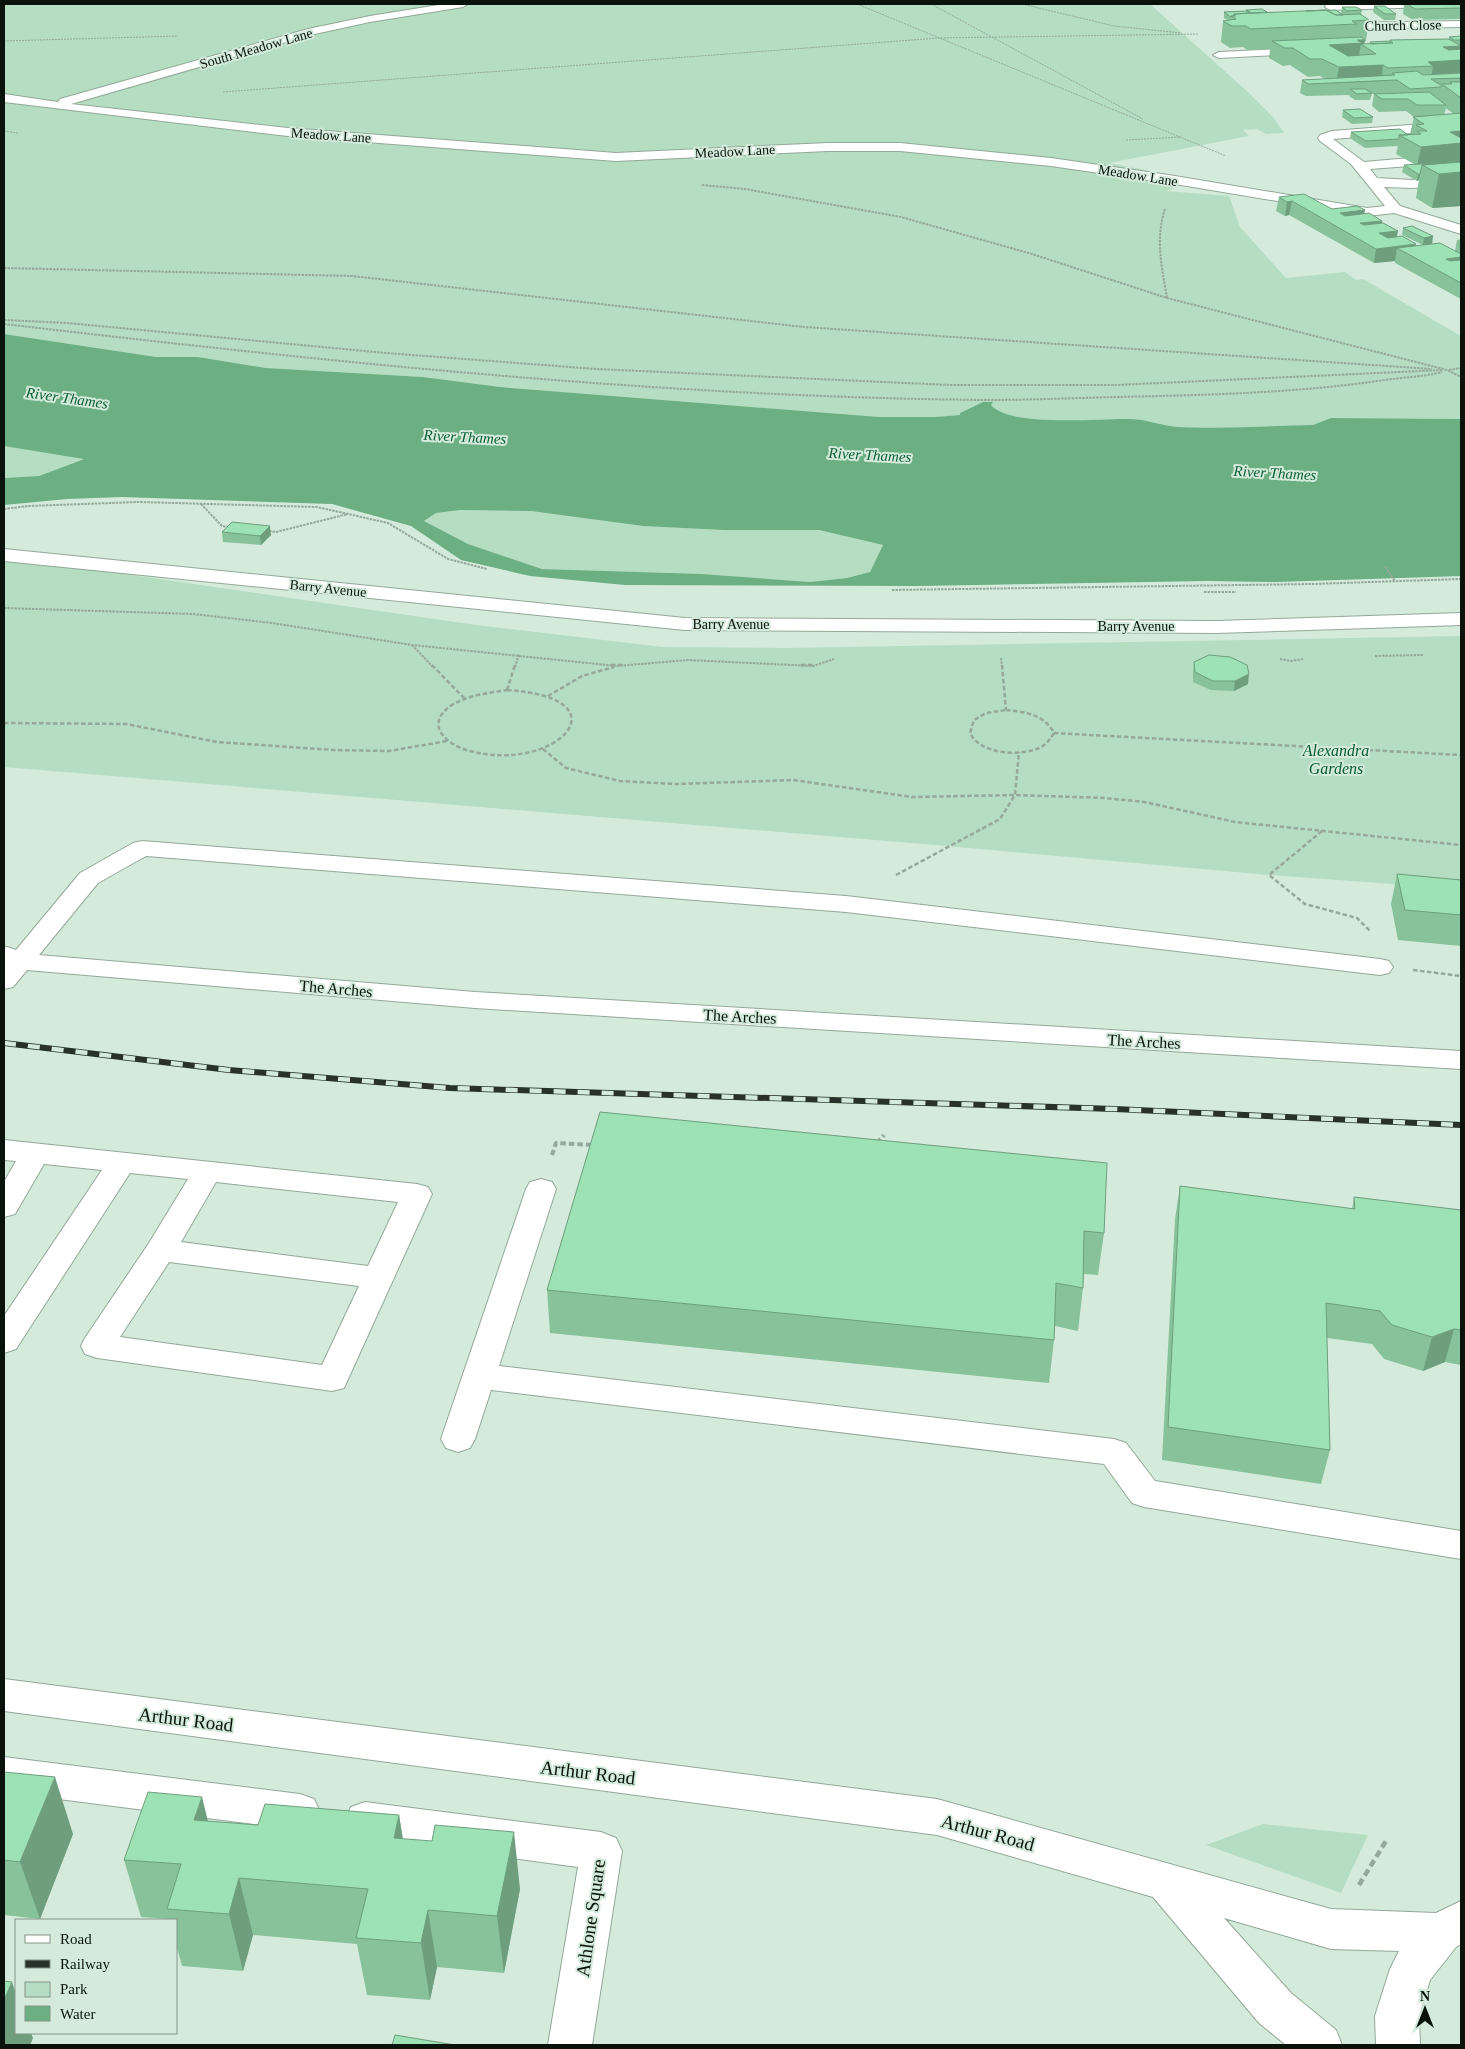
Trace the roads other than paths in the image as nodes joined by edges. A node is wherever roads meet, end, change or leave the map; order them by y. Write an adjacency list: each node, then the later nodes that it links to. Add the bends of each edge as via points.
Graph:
1 (463, 4): 9 (street, South Meadow Lane, via 308,32)
2 (1434, 4): 3 (street)
3 (1330, 8)
4 (1461, 24): 5 (street, Church Close)
5 (1345, 26)
6 (1315, 51): 7 (street)
7 (1218, 54)
8 (4, 98): 9 (street, Meadow Lane)
9 (52, 105): 16 (street, Meadow Lane, via 288,132 616,157 828,147 900,147 1050,162 1366,212)
10 (1461, 125): 12 (street, via 1324,138)
11 (1410, 162): 12 (street)
12 (1360, 166): 15 (street)
13 (1461, 180): 15 (street)
14 (1461, 186): 15 (street)
15 (1377, 187): 16 (street)
16 (1395, 209): 17 (street, Meadow Lane)
17 (1461, 230): 18 (street, via 1432,234)
18 (1449, 242)
19 (4, 555): 20 (street, Barry Avenue, via 685,624 1216,626)
20 (1461, 619)
21 (9, 965): 22 (street, via 89,878 142,848 846,904); 23 (street, The Arches, via 475,1000)
22 (1380, 967)
23 (1461, 1060)
24 (4, 1150): 25 (street)
25 (35, 1154): 26 (street); 29 (street)
26 (122, 1163): 27 (street); 32 (street)
27 (207, 1172): 30 (street); 31 (street, via 418,1194)
28 (541, 1189): 33 (street)
29 (4, 1207)
30 (160, 1250): 31 (street); 31 (street, via 98,1346 332,1379)
31 (378, 1278)
32 (4, 1341)
33 (479, 1376): 34 (street); 35 (street, via 1114,1452 1144,1493)
34 (458, 1439)
35 (1461, 1545)
36 (4, 1695): 38 (street, Arthur Road, via 937,1817)
37 (4, 1774): 40 (street, Athlone Square, via 601,1850)
38 (1165, 1881): 39 (street, Arthur Road, via 1330,1929); 41 (street, via 1275,2008)
39 (1451, 1927): 42 (street, via 1412,1969 1397,2016)
40 (570, 2045)
41 (1320, 2045)
42 (1398, 2045)

